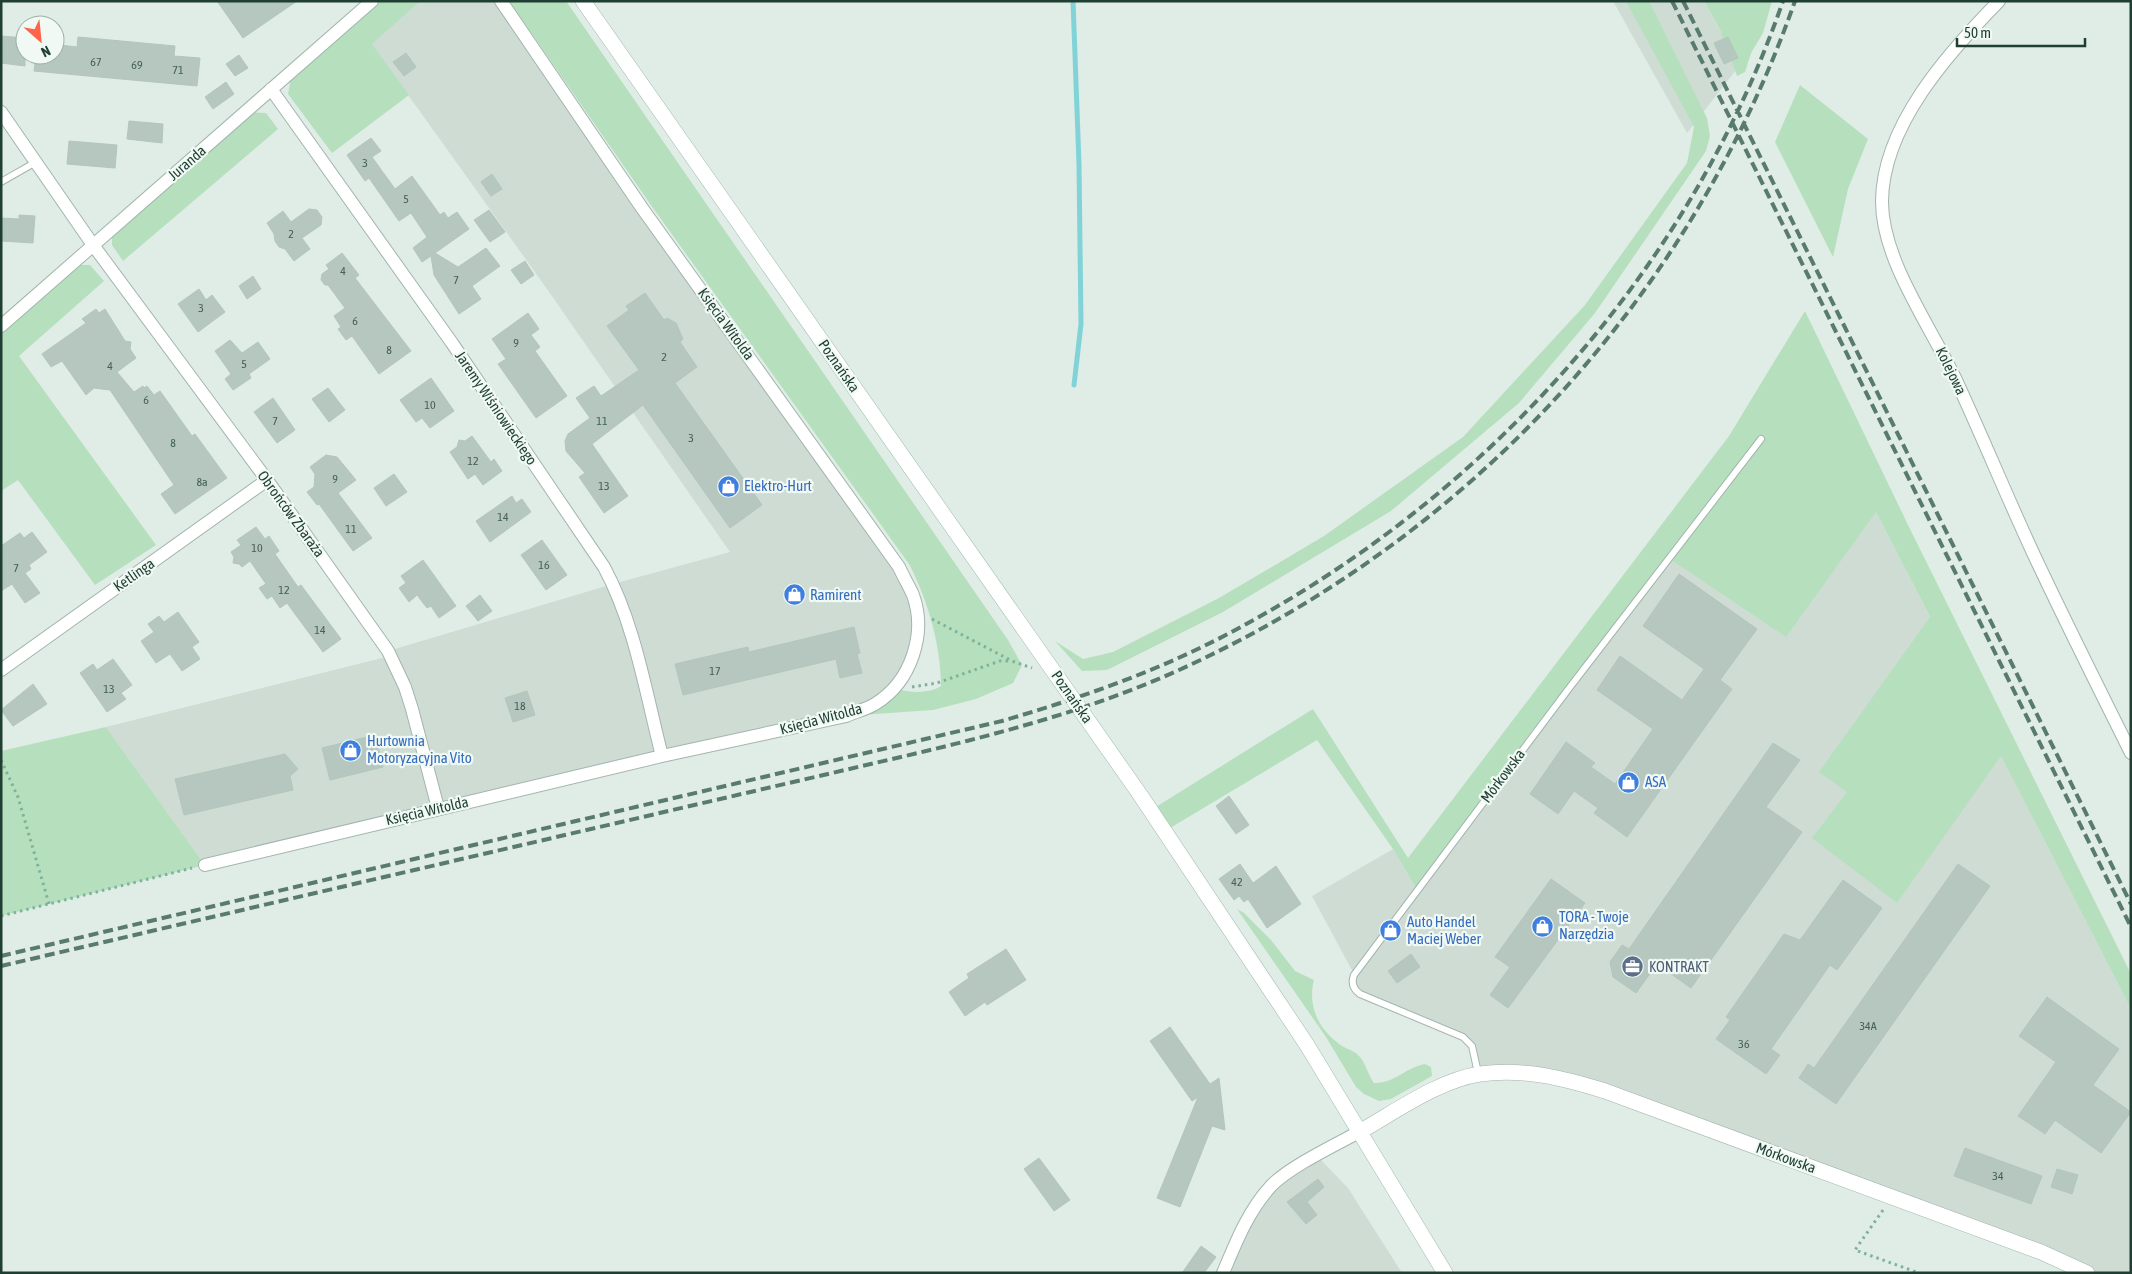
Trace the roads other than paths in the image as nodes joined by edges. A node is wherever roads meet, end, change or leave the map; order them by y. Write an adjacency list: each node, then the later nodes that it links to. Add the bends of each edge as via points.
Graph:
1 (372, 1): 5 (street, Juranda)
2 (501, 1): 15 (street, Księcia Witolda, via 642,208 899,567 913,595 919,626 914,657 898,684 875,704 846,716)
3 (583, 1): 19 (main road, Poznańska, via 1096,730 1250,959)
4 (1999, 1): 14 (street, Kolejowa, via 1962,39 1922,91 1907,117 1884,177 1883,221 1890,251 1950,368 2033,553)
5 (271, 89): 9 (street, Juranda); 15 (street, Jaremy Wiśniowieckiego, via 452,342 604,568 628,627)
6 (1, 112): 7 (street, Obrońców Zbaraża)
7 (36, 162): 8 (lane); 9 (street, Obrońców Zbaraża)
8 (1, 182)
9 (93, 245): 10 (street, Juranda); 12 (street, Obrońców Zbaraża)
10 (1, 326)
11 (1761, 439): 18 (lane, Mórkowska, via 1354,974 1352,983 1360,994 1463,1036 1472,1046)
12 (267, 480): 13 (street, Ketlinga); 16 (street, Obrońców Zbaraża, via 388,650 412,709)
13 (1, 670)
14 (2131, 753)
15 (662, 756): 16 (street, Księcia Witolda)
16 (438, 808): 17 (street, Księcia Witolda)
17 (205, 865)
18 (1478, 1074): 19 (main road, Mórkowska, via 1423,1096); 22 (main road, Mórkowska, via 1529,1072 1604,1090 2041,1252)
19 (1359, 1132): 20 (street, via 1272,1185 1253,1209); 21 (main road, Poznańska)
20 (1223, 1273)
21 (1445, 1273)
22 (2087, 1273)

